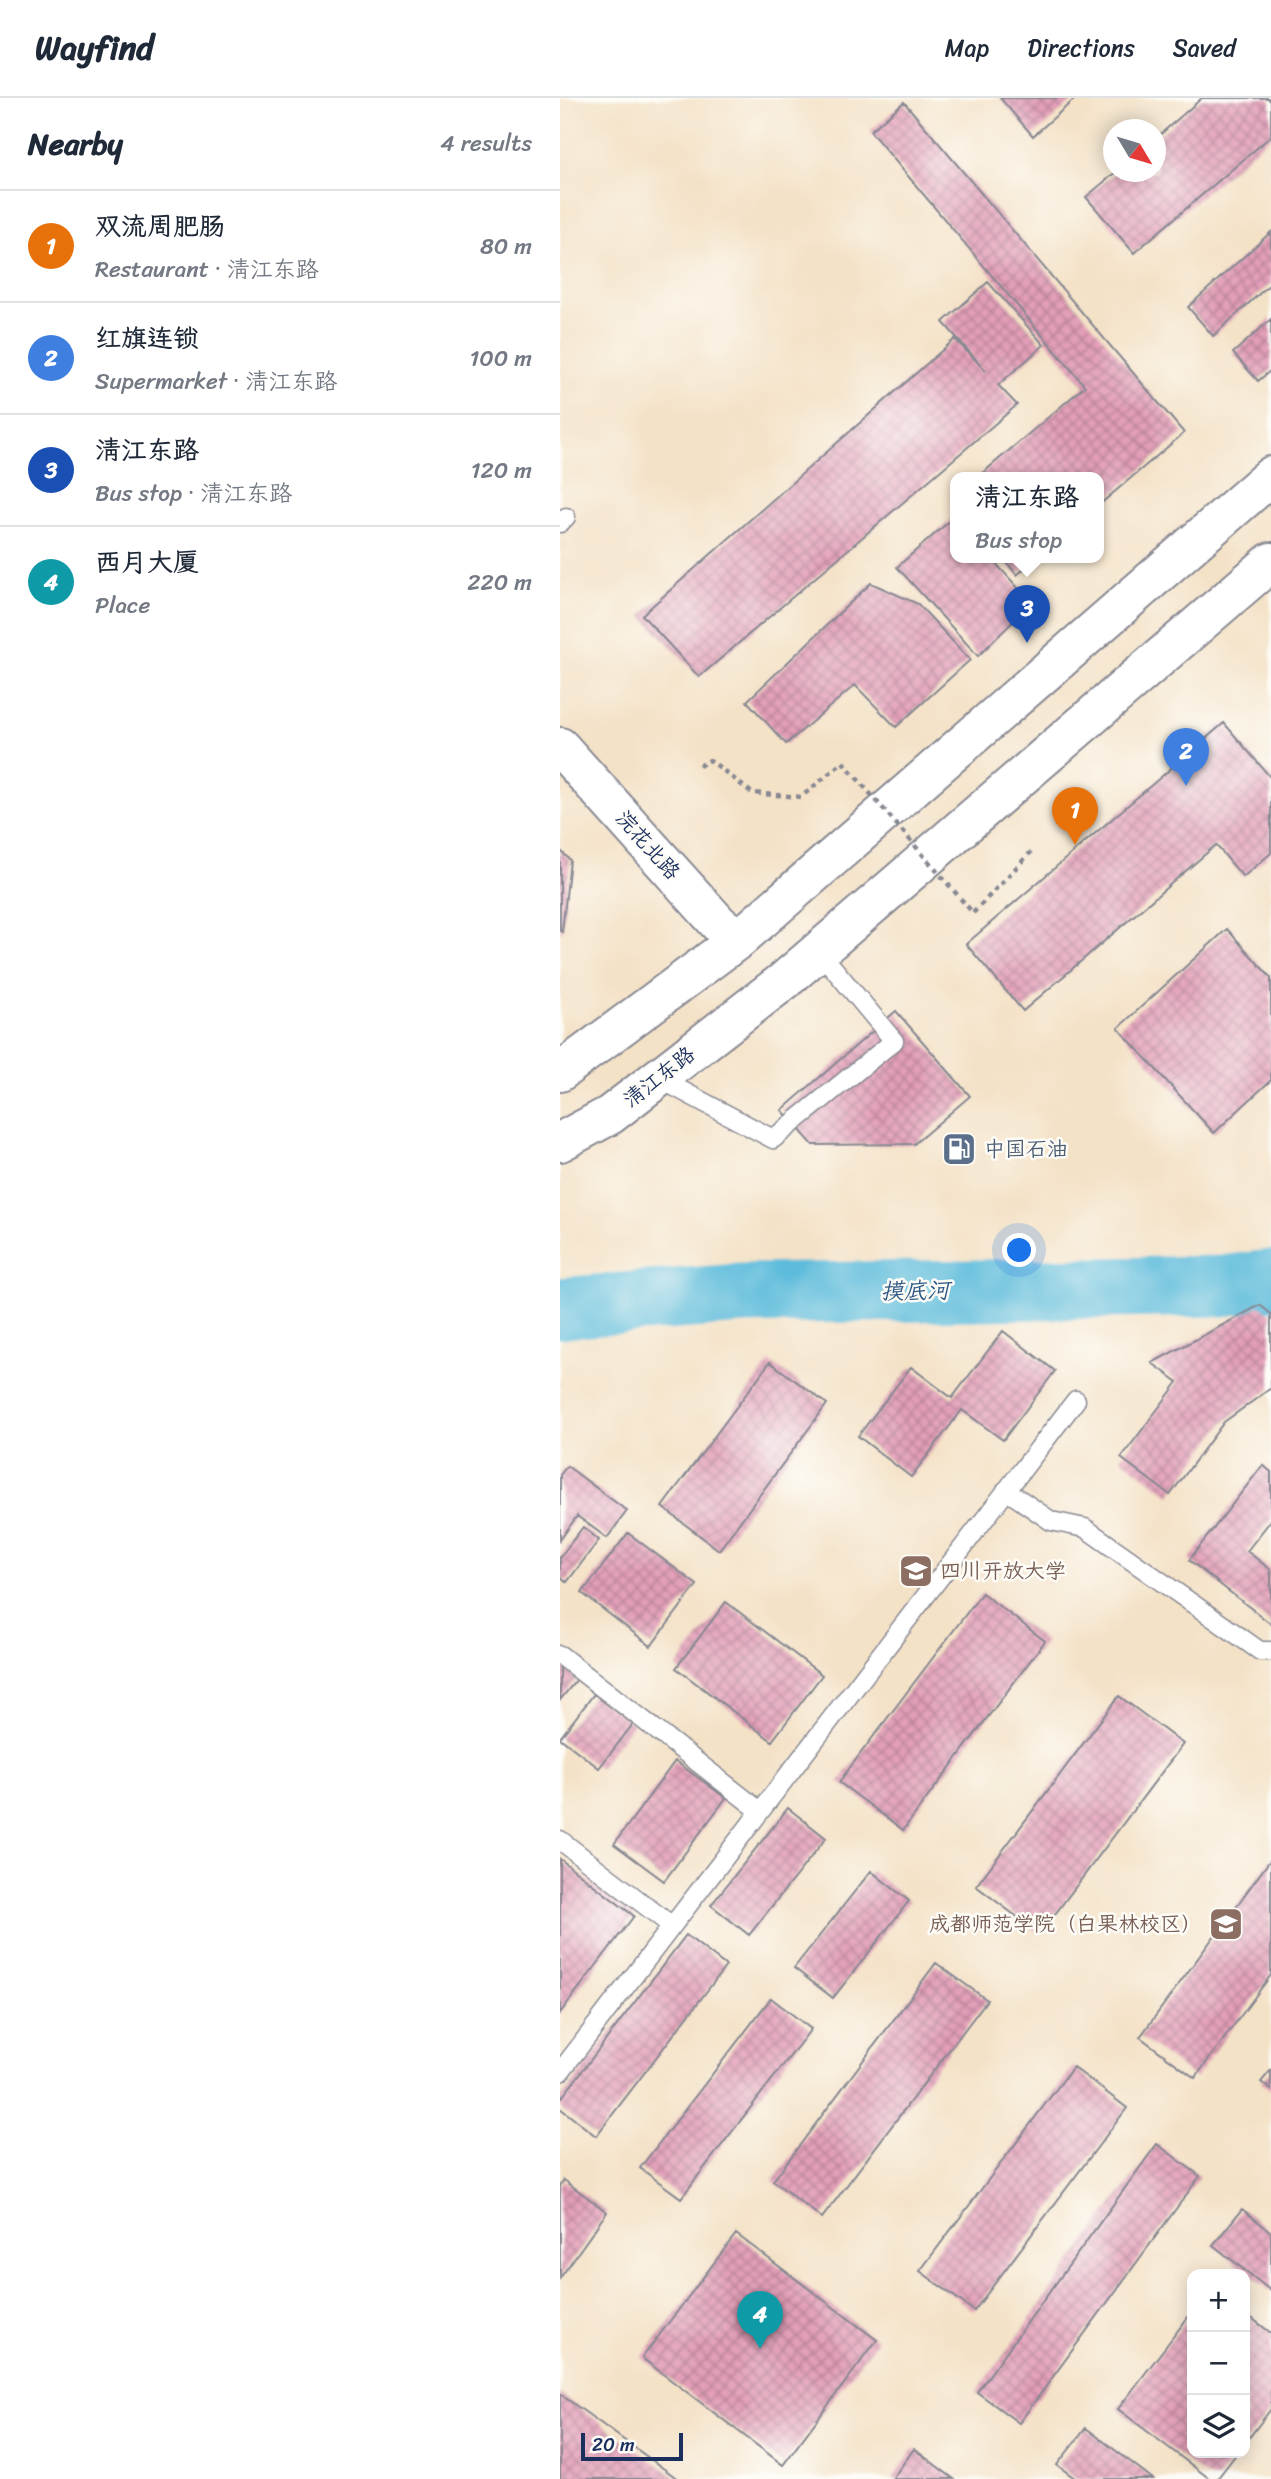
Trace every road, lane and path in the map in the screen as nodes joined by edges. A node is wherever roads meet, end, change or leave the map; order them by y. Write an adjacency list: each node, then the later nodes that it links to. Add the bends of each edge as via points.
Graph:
1 (1271, 476): 6 (main road)
2 (1271, 562): 7 (main road, 清江东路)
3 (560, 747): 6 (main road, 浣花北路, via 719,924)
4 (699, 766): 5 (path, bridge, via 710,760 752,793 801,797 843,762 973,913)
5 (1031, 852)
6 (739, 939): 8 (main road)
7 (819, 951): 9 (main road, 清江东路); 9 (lane, via 894,1041 773,1139)
8 (564, 1067)
9 (658, 1078): 10 (main road, 清江东路)
10 (610, 1115): 11 (main road); 12 (main road, 清江东路)
11 (560, 1142)
12 (560, 1158)
13 (1076, 1400): 14 (lane)
14 (1006, 1490): 15 (lane, via 1051,1521 1085,1528 1260,1651); 17 (lane)
15 (1271, 1651)
16 (560, 1655): 17 (lane)
17 (760, 1811): 19 (lane)
18 (560, 1840): 19 (lane)
19 (672, 1926): 20 (lane)
20 (560, 2072)

